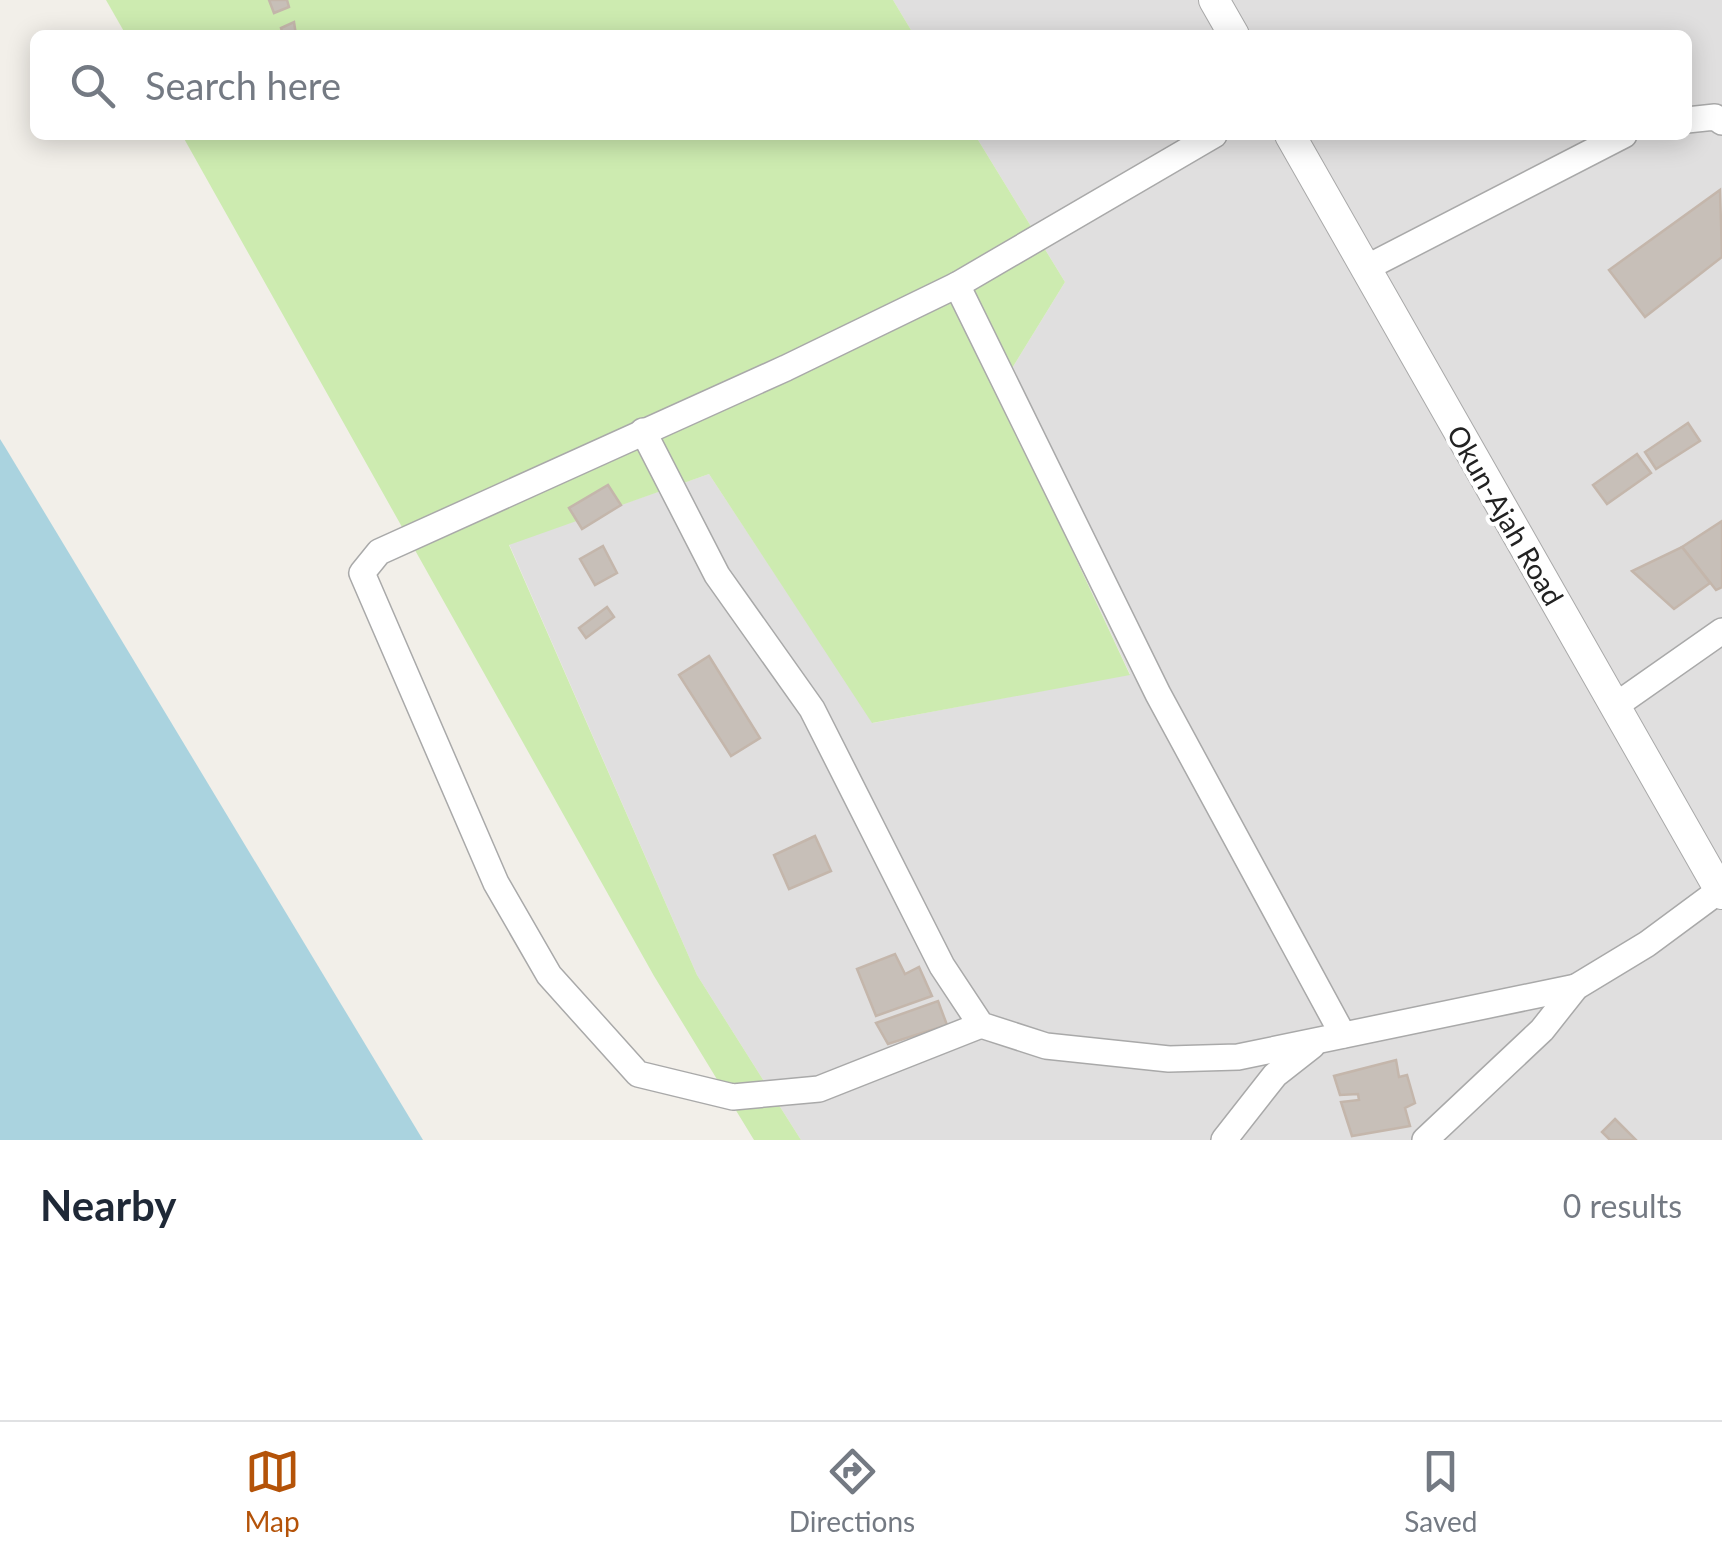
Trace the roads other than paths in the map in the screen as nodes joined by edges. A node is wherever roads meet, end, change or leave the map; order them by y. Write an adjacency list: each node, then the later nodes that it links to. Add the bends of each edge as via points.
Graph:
1 (1214, 0): 2 (street)
2 (1231, 30)
3 (1692, 119): 4 (street)
4 (1722, 122)
5 (1205, 140): 9 (street)
6 (1293, 140): 8 (street, Okun-Ajah Road)
7 (1614, 140): 8 (street)
8 (1366, 268): 12 (street, Okun-Ajah Road)
9 (957, 285): 10 (street); 16 (street)
10 (643, 431): 15 (street, via 716,576 812,708 942,966); 15 (street, via 379,552 362,574 496,883 549,975 638,1074 733,1097 820,1089)
11 (1722, 631): 12 (street)
12 (1615, 706): 13 (street, Okun-Ajah Road)
13 (1721, 892): 14 (street)
14 (1576, 988): 16 (street); 18 (street, via 1542,1030)
15 (981, 1025): 16 (street, via 1046,1046 1169,1059 1238,1057)
16 (1331, 1038): 17 (street, via 1275,1075)
17 (1224, 1140)
18 (1426, 1140)

